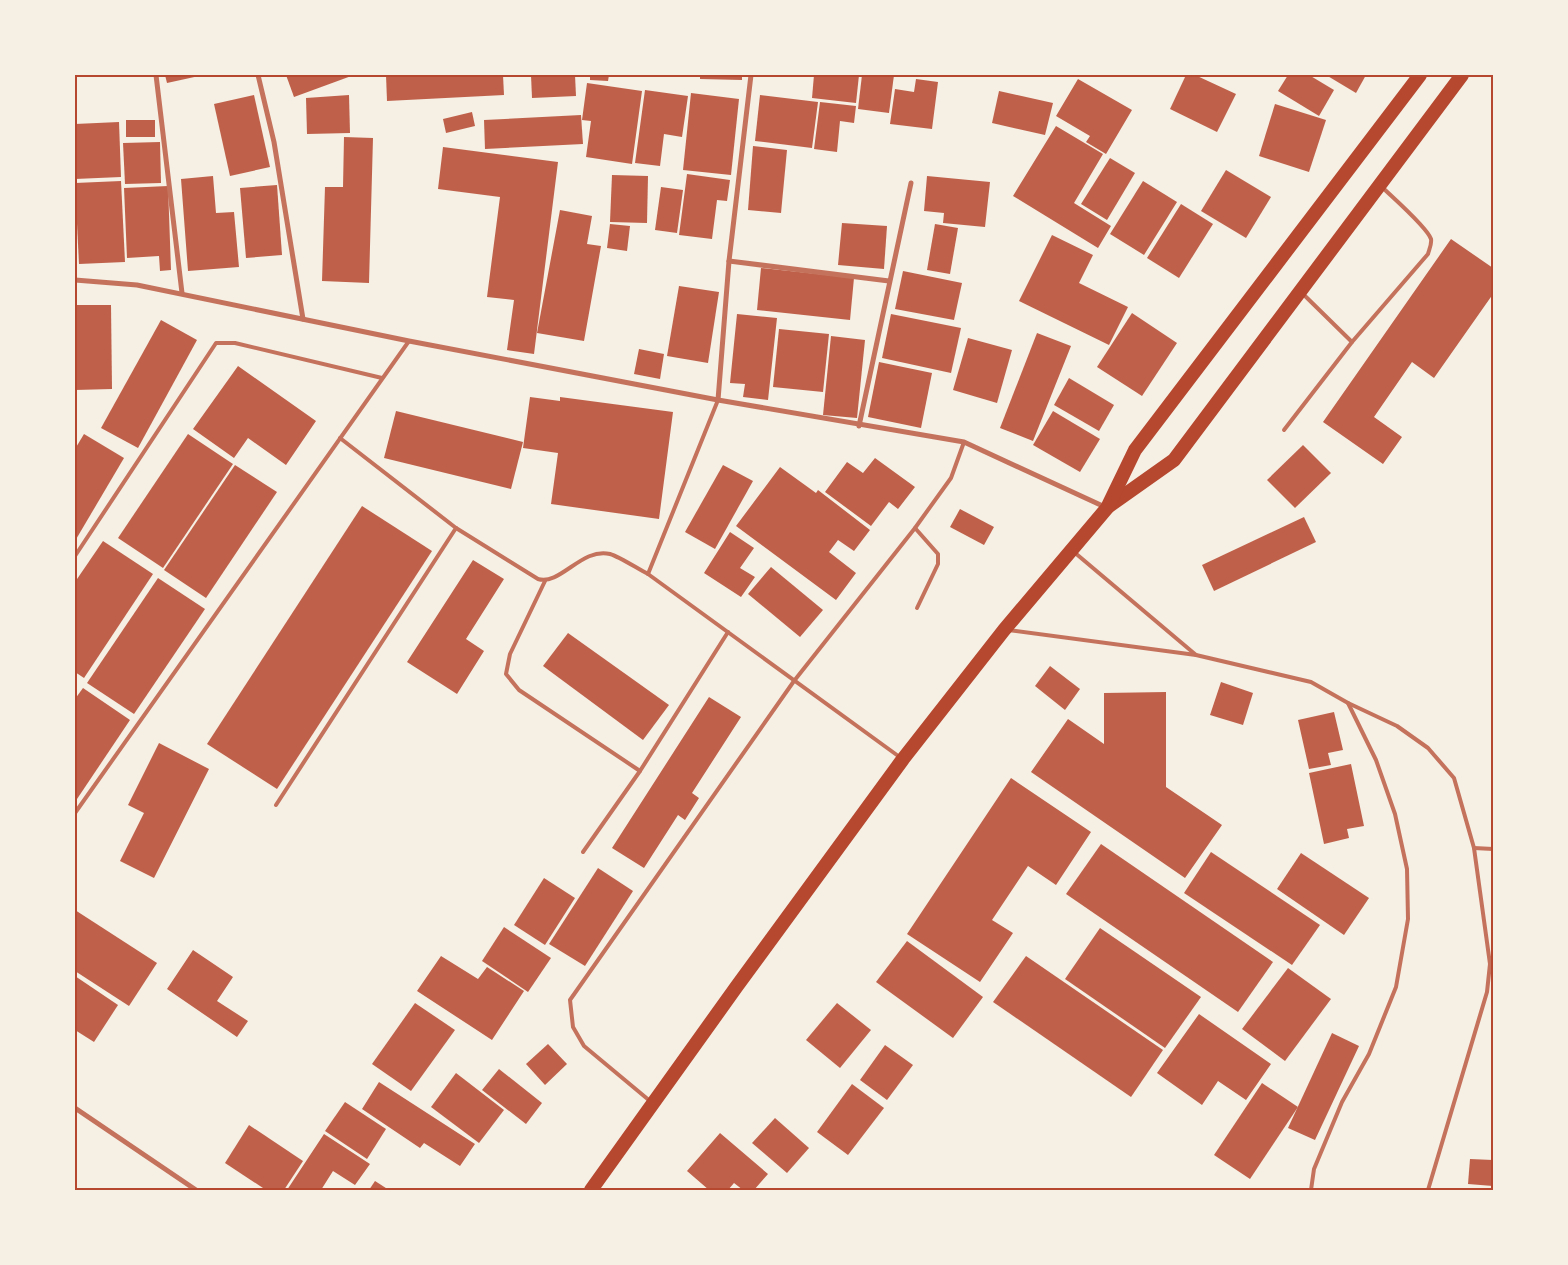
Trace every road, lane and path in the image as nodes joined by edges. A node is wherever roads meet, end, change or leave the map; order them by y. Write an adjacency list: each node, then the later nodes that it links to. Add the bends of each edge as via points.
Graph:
1 (156, 75): 12 (street)
2 (258, 75): 13 (street, via 274,142)
3 (752, 75): 8 (street)
4 (1420, 75): 22 (highway, via 1135,450)
5 (1462, 75): 7 (highway)
6 (911, 183): 10 (street)
7 (1380, 185): 11 (highway); 15 (lane, via 1431,238 1431,246 1428,254)
8 (729, 260): 10 (street); 17 (street)
9 (75, 280): 12 (street, via 137,285)
10 (889, 281): 18 (street)
11 (1301, 291): 15 (lane); 22 (highway, via 1174,460)
12 (182, 293): 13 (street)
13 (303, 319): 14 (street)
14 (409, 341): 16 (lane); 17 (street)
15 (1352, 342): 19 (lane)
16 (382, 378): 20 (lane); 26 (lane, via 235,342 216,343)
17 (718, 400): 18 (street); 27 (lane)
18 (860, 426): 21 (street)
19 (1284, 430)
20 (340, 438): 23 (lane); 38 (lane)
21 (964, 442): 22 (street); 24 (lane, via 951,478)
22 (1107, 508): 25 (highway)
23 (456, 528): 28 (lane); 37 (lane)
24 (915, 528): 29 (lane, via 938,554 938,564); 33 (lane)
25 (1071, 550): 30 (highway); 32 (lane)
26 (75, 556)
27 (648, 574): 28 (lane, via 609,554 589,556); 31 (lane)
28 (545, 581): 36 (lane, via 510,654 506,674 519,690)
29 (917, 608)
30 (1004, 630): 32 (lane); 35 (highway)
31 (728, 632): 33 (lane); 36 (lane)
32 (1196, 655): 34 (lane, via 1311,682)
33 (794, 681): 35 (lane); 43 (lane, via 570,1000 573,1027 584,1046)
34 (1348, 703): 39 (lane, via 1397,726 1428,748 1454,778); 47 (lane, via 1376,760 1395,814 1407,869 1408,919 1396,987 1369,1054 1342,1102 1314,1168)
35 (902, 759): 43 (highway)
36 (640, 771): 41 (lane)
37 (276, 805)
38 (75, 813)
39 (1474, 848): 40 (lane); 42 (lane)
40 (1493, 849)
41 (582, 852)
42 (1491, 965): 48 (lane, via 1487,992)
43 (654, 1104): 46 (highway)
44 (75, 1108): 45 (street)
45 (196, 1190)
46 (591, 1190)
47 (1311, 1190)
48 (1428, 1190)

